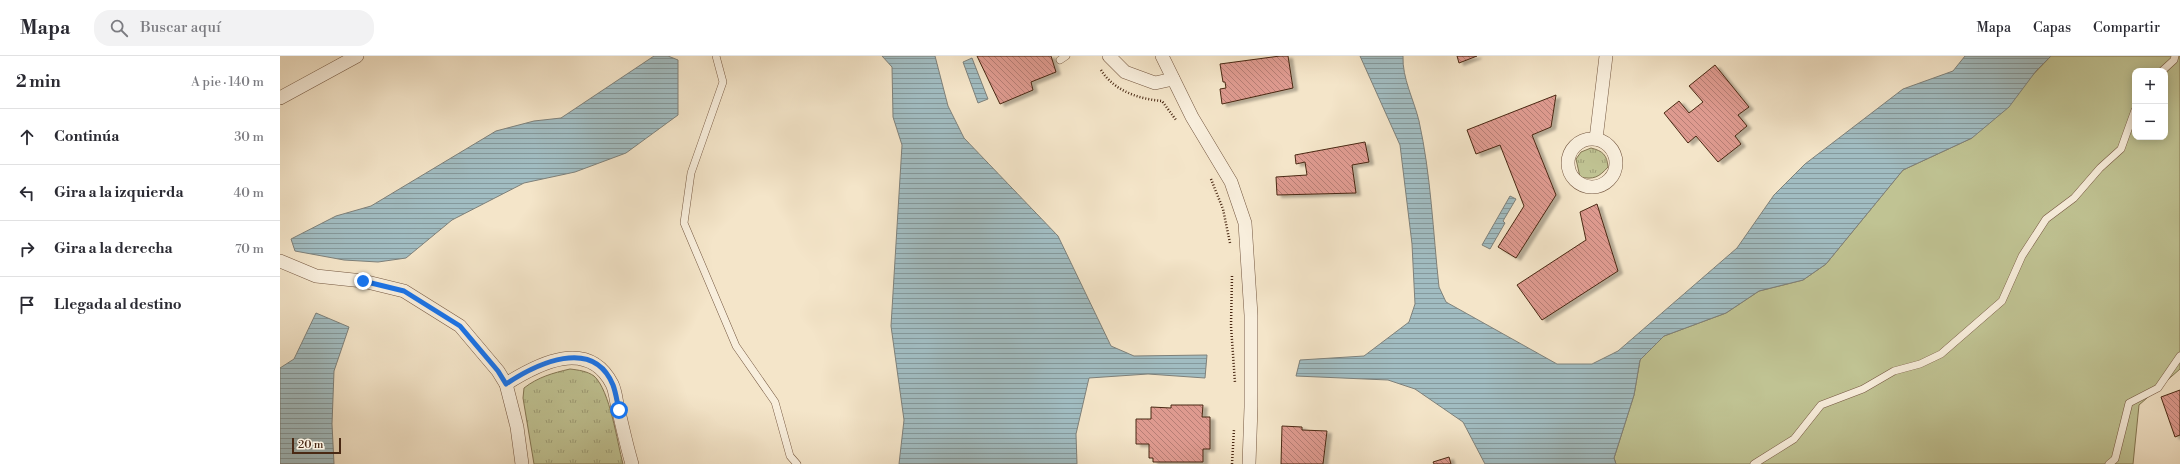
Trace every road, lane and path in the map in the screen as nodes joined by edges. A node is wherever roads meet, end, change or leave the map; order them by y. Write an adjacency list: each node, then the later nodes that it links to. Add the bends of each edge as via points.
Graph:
1 (357, 56): 10 (street)
2 (716, 56): 24 (lane, via 723,82 691,173 684,223 736,346 775,402 790,456)
3 (1109, 56): 9 (street, via 1125,72 1155,83)
4 (1162, 56): 9 (street)
5 (1606, 56): 13 (street)
6 (2174, 56): 8 (lane, via 2174,60)
7 (1099, 67): 12 (path, via 1106,78 1128,94 1162,101)
8 (2165, 68)
9 (1173, 79): 26 (street, via 1192,117 1231,182 1245,223 1251,315)
10 (280, 98)
11 (2132, 118): 27 (lane, via 2121,149 2100,168 2074,198 2046,218 2022,256 2002,301 1940,354 1920,364 1894,371 1863,389 1821,405 1794,439)
12 (1180, 127)
13 (1596, 139)
14 (1208, 173): 15 (path, via 1222,209)
15 (1231, 247)
16 (280, 261): 19 (street, via 316,276 363,281 404,291 460,326)
17 (1232, 270): 20 (path, via 1231,326)
18 (2180, 356): 28 (lane, via 2158,388 2129,403 2115,460)
19 (506, 384): 22 (street, via 517,427); 23 (street, via 548,361 569,357 586,359 603,370 613,385)
20 (1235, 391)
21 (1234, 428): 25 (path)
22 (522, 464)
23 (632, 464)
24 (797, 464)
25 (1232, 464)
26 (1249, 464)
27 (1754, 464)
28 (2109, 464)

